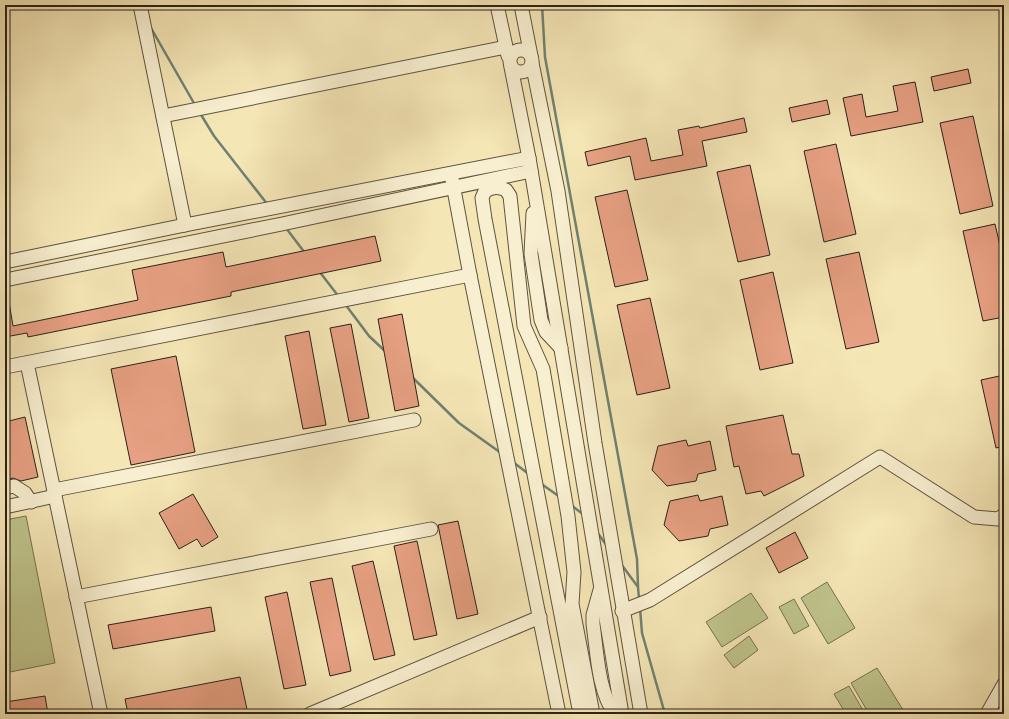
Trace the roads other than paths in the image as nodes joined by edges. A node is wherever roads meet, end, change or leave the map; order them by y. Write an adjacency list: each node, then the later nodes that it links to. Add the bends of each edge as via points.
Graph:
1 (140, 5): 6 (street)
2 (498, 5): 4 (street)
3 (521, 5): 5 (street)
4 (509, 58): 5 (street, via 519,50 526,51); 5 (street, via 517,72 525,72 531,67); 6 (street); 7 (street)
5 (531, 60): 33 (street, via 558,191)
6 (163, 116): 11 (street)
7 (530, 165): 8 (street); 9 (street); 10 (street)
8 (451, 173): 9 (street); 11 (street)
9 (454, 188): 15 (street); 17 (street)
10 (535, 194): 13 (street, via 531,240); 21 (street)
11 (185, 225): 12 (street)
12 (5, 262)
13 (534, 271): 14 (street); 18 (street)
14 (517, 273): 16 (street); 16 (street, via 510,196 506,190 499,187 485,191 482,198); 19 (street)
15 (470, 274): 22 (street); 34 (street)
16 (495, 276): 20 (street)
17 (5, 280)
18 (537, 293): 19 (street); 21 (street, via 541,320 546,332)
19 (520, 297): 20 (street); 36 (street, via 526,334 543,369 568,516 574,572 572,604)
20 (500, 301): 36 (street)
21 (561, 348): 31 (street)
22 (27, 363): 23 (street); 26 (street)
23 (5, 367)
24 (414, 420): 26 (street)
25 (5, 488): 27 (street, via 14,486 25,493)
26 (54, 493): 27 (street); 32 (street)
27 (31, 502): 28 (street)
28 (5, 507)
29 (1004, 515): 33 (street, via 998,519 974,517 880,457 650,600)
30 (431, 529): 32 (street)
31 (601, 586): 35 (street, via 593,614); 46 (street)
32 (76, 597): 40 (street)
33 (622, 610): 47 (street)
34 (540, 617): 41 (street); 42 (street)
35 (597, 646): 36 (street); 37 (street)
36 (575, 651): 38 (street)
37 (600, 669): 38 (street); 45 (street, via 606,699)
38 (579, 674): 43 (street); 44 (street)
39 (1004, 684): 48 (street)
40 (101, 714)
41 (310, 714)
42 (558, 714)
43 (580, 714)
44 (593, 714)
45 (615, 714)
46 (622, 714)
47 (641, 714)
48 (987, 714)

